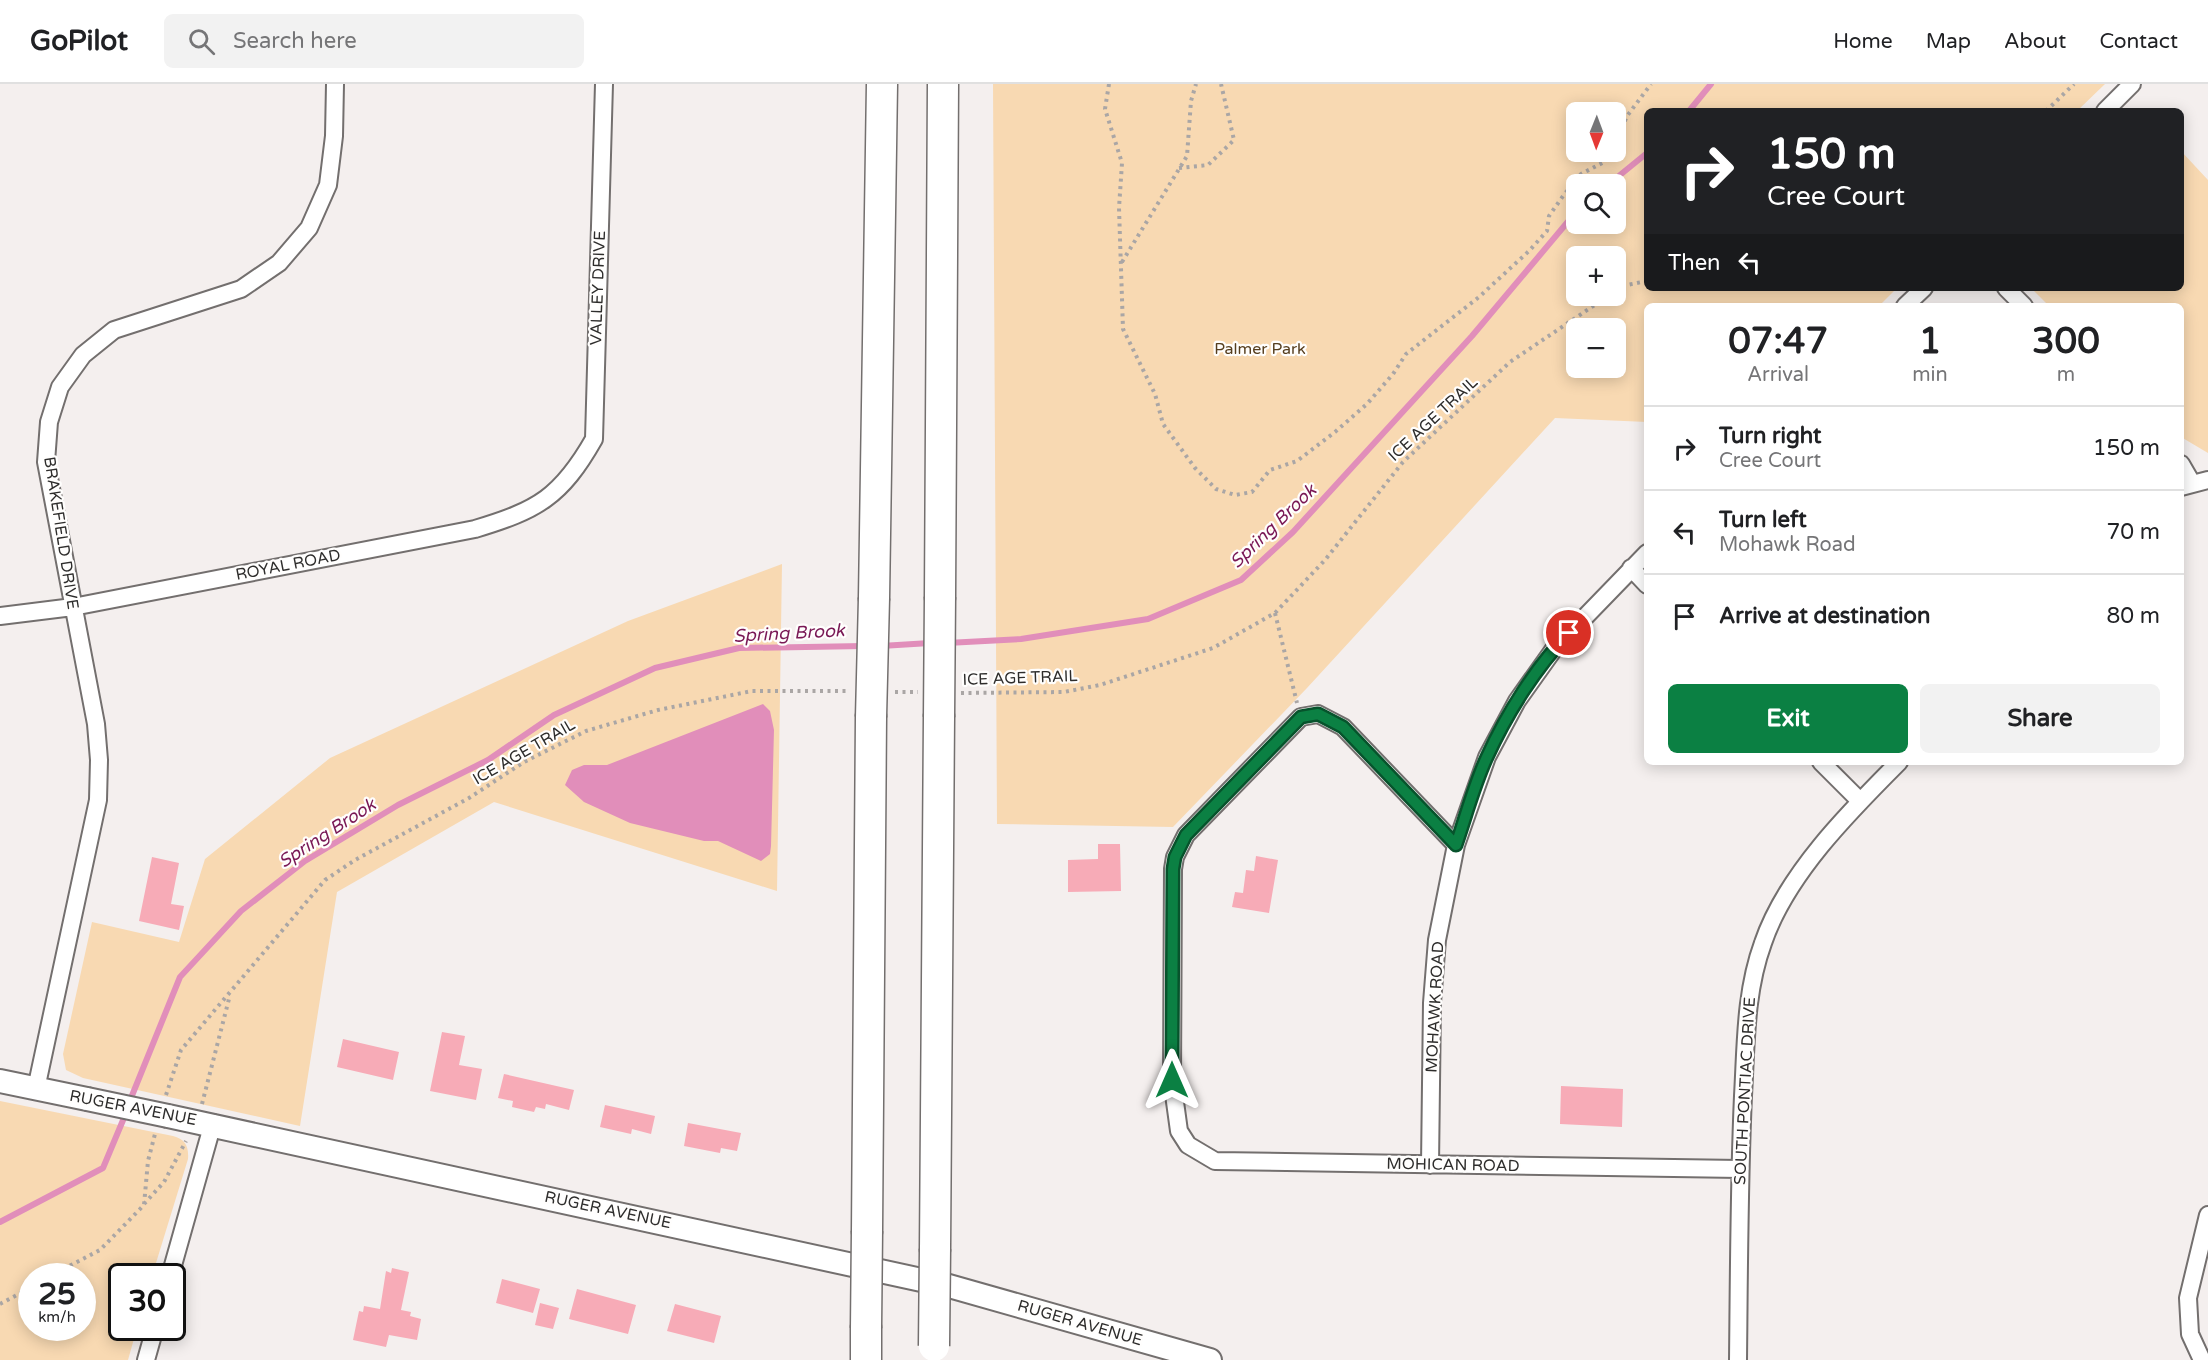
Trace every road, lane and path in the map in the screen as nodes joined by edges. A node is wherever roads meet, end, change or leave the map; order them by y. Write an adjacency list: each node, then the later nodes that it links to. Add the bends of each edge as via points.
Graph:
1 (335, 84): 30 (street, BRAKEFIELD DRIVE, via 328,185 309,228 279,263 241,289 114,330 82,356 60,387 48,422 46,462)
2 (604, 84): 26 (street, VALLEY DRIVE, via 594,439)
3 (882, 84): 34 (highway, bridge)
4 (944, 84): 35 (highway, bridge, via 940,597)
5 (1109, 84): 16 (path, via 1105,109 1122,163)
6 (1196, 84): 15 (path, via 1187,156)
7 (1221, 84): 15 (path, via 1234,140 1208,165)
8 (1651, 84): 13 (path)
9 (2074, 84): 11 (path)
10 (2132, 84): 12 (street)
11 (2049, 108)
12 (2108, 108)
13 (1626, 118)
14 (1605, 162): 16 (path, via 1581,174 1549,216 1547,231 1530,251 1406,354 1367,404 1297,461 1270,470 1252,492 1235,495 1216,489 1195,468 1163,424 1155,394 1123,329)
15 (1179, 168): 16 (path)
16 (1121, 263)
17 (1644, 282): 18 (path)
18 (1626, 285)
19 (1921, 291): 21 (street)
20 (2009, 291): 22 (street)
21 (1908, 303)
22 (2021, 303)
23 (1593, 306): 31 (path, ICE AGE TRAIL, via 1510,362 1403,462 1325,560)
24 (2184, 468): 25 (street)
25 (2194, 483)
26 (565, 484): 30 (street, ROYAL ROAD, via 518,516 475,529)
27 (1644, 556): 28 (street, MOHAWK ROAD)
28 (1631, 568): 29 (street); 40 (street, MOHAWK ROAD, via 1554,649 1517,701 1487,757)
29 (1644, 582)
30 (73, 608): 32 (street, ROYAL ROAD); 42 (street, BRAKEFIELD DRIVE, via 96,724 98,800)
31 (1275, 613): 35 (path, ICE AGE TRAIL, via 1213,648 1100,685); 36 (path)
32 (0, 616)
33 (919, 692): 34 (path, ICE AGE TRAIL)
34 (872, 700): 43 (path, ICE AGE TRAIL, via 752,691 658,710 586,731 524,762 469,798 355,860 325,880 181,1050); 55 (highway, bridge)
35 (947, 705): 53 (highway, bridge)
36 (1301, 717): 40 (street, via 1318,714 1343,727); 45 (street, MOHICAN ROAD, via 1186,835 1175,857 1172,1080 1179,1131 1188,1144 1215,1161)
37 (1824, 765): 39 (street)
38 (1896, 765): 39 (street, SOUTH PONTIAC DRIVE)
39 (1860, 801): 46 (street, SOUTH PONTIAC DRIVE, via 1789,888 1763,942 1748,1000)
40 (1456, 845): 45 (street, MOHAWK ROAD, via 1436,951)
41 (0, 1081): 42 (street, RUGER AVENUE)
42 (36, 1089): 43 (street, RUGER AVENUE, bridge)
43 (163, 1114): 44 (street, RUGER AVENUE); 48 (path, ICE AGE TRAIL, via 148,1161 144,1205 100,1250)
44 (213, 1123): 49 (street); 56 (street, RUGER AVENUE, via 949,1286)
45 (1431, 1165): 46 (street, MOHICAN ROAD)
46 (1740, 1169): 57 (street, SOUTH PONTIAC DRIVE)
47 (2208, 1215): 58 (street, via 2188,1298 2190,1334)
48 (75, 1263)
49 (174, 1263)
50 (18, 1294): 51 (path)
51 (0, 1304)
52 (151, 1341): 54 (street)
53 (934, 1353)
54 (146, 1360)
55 (866, 1360)
56 (1210, 1360)
57 (1738, 1360)
58 (2202, 1360)

